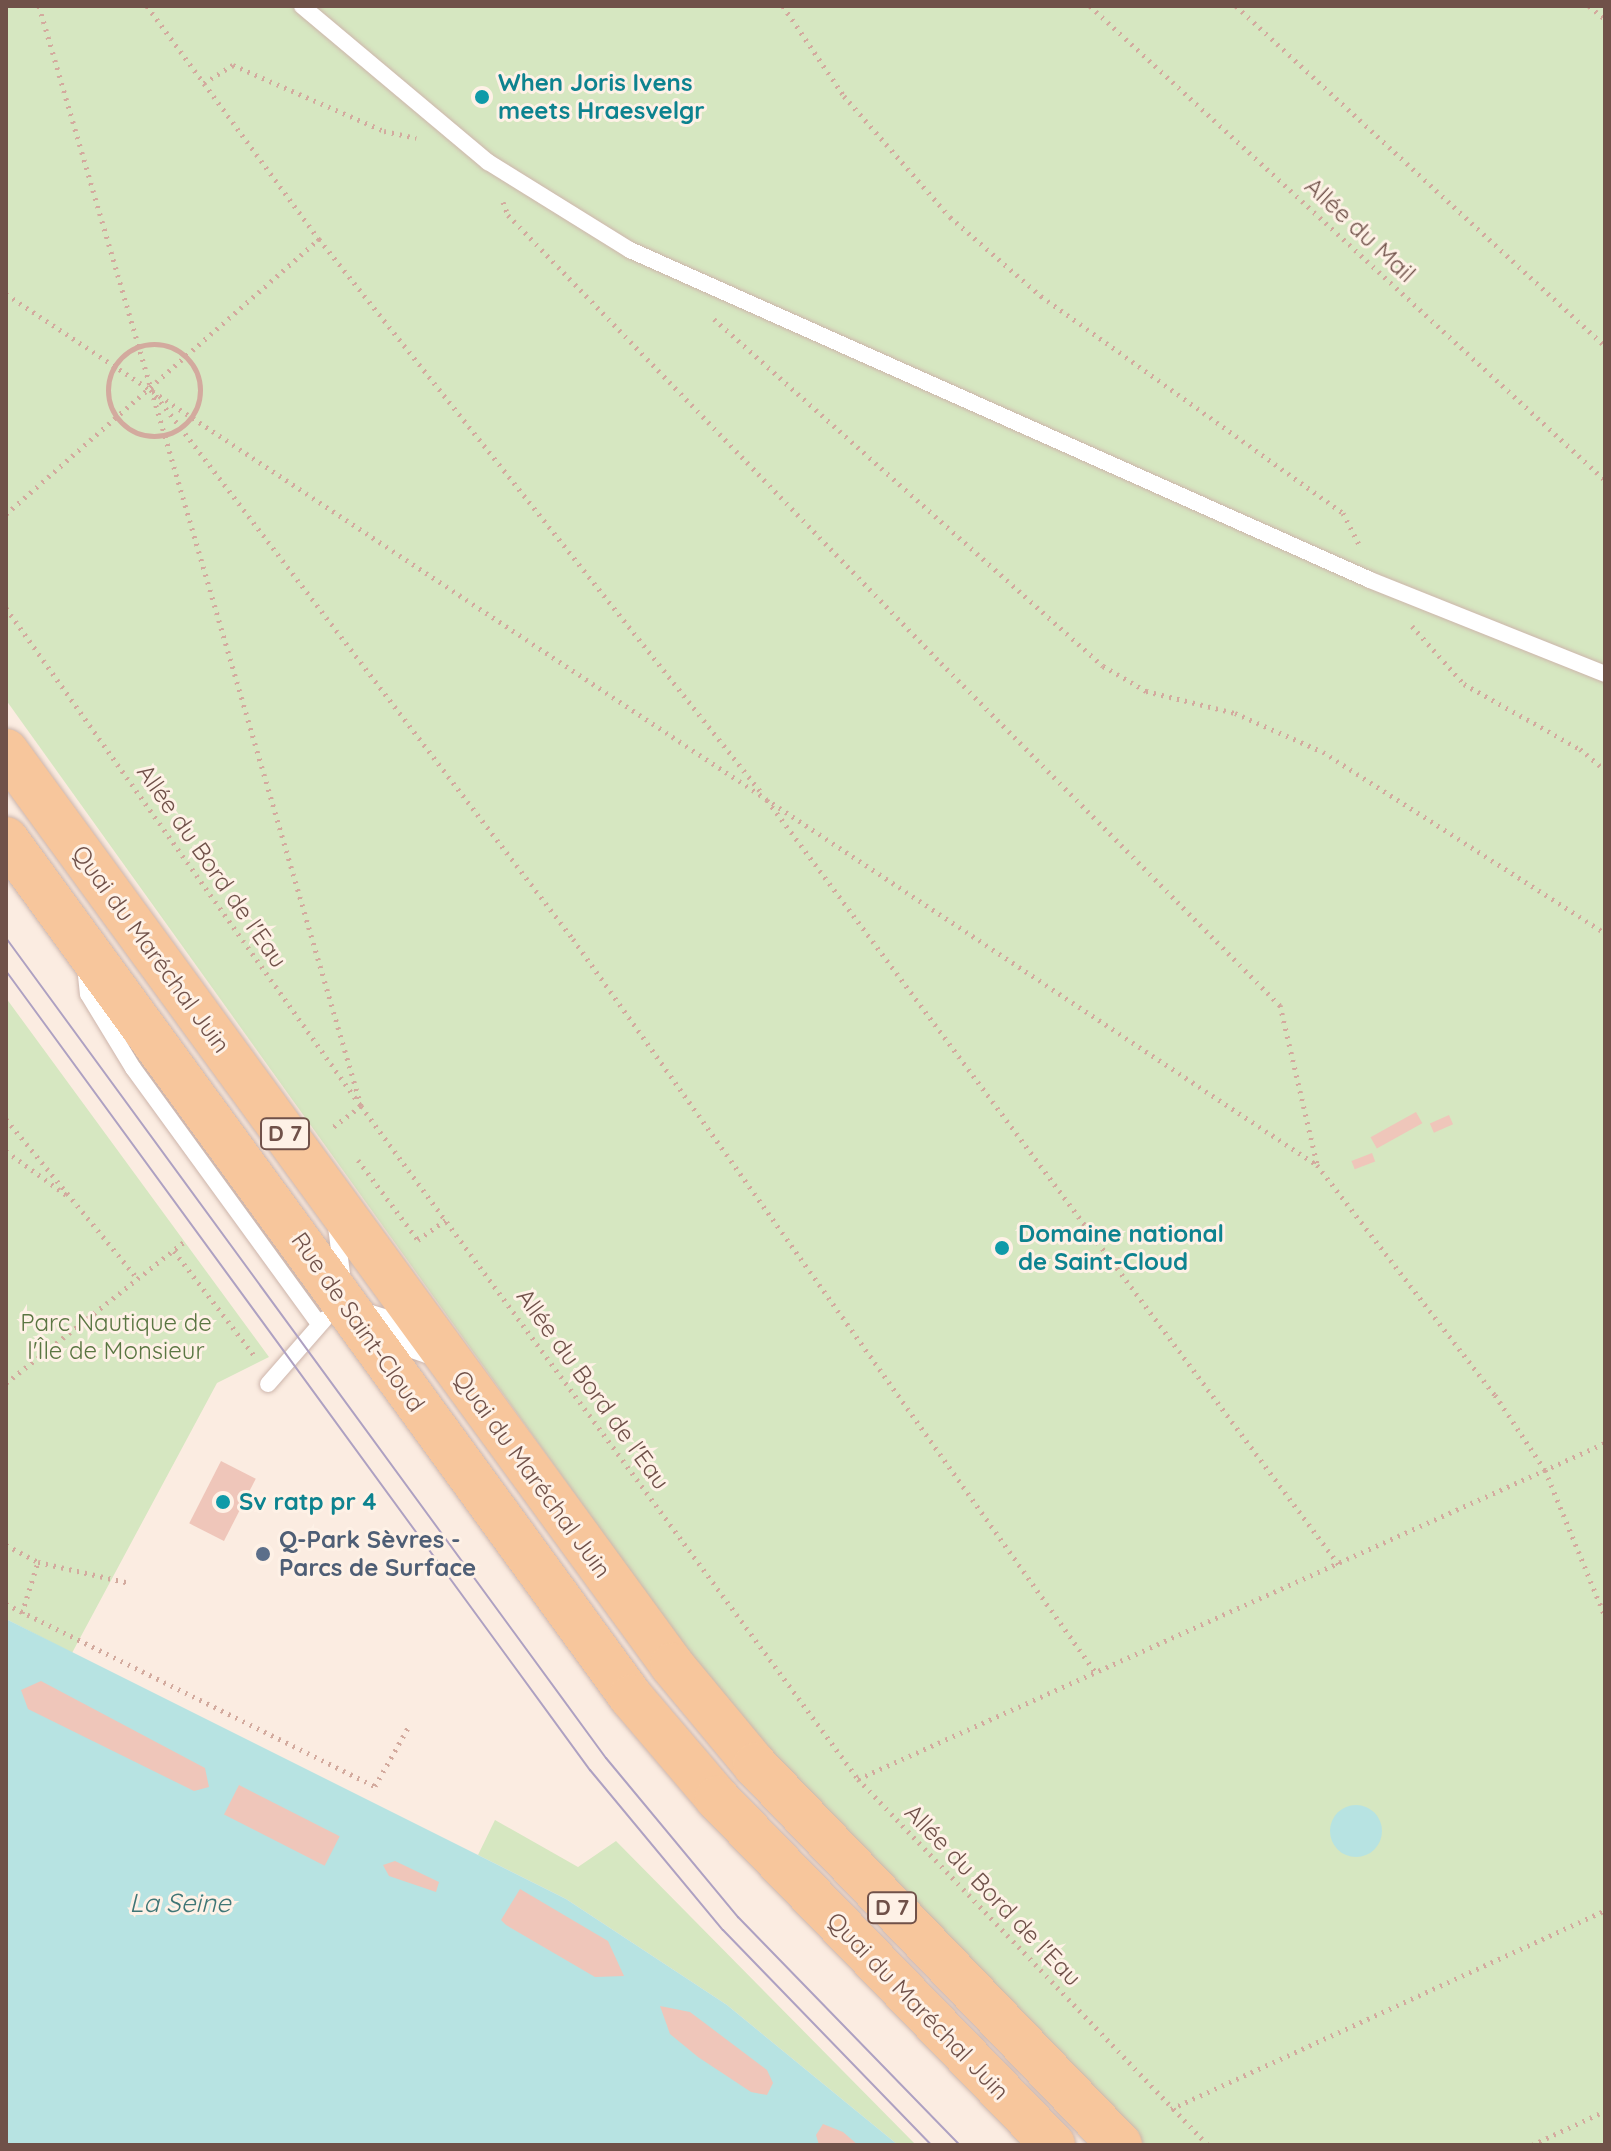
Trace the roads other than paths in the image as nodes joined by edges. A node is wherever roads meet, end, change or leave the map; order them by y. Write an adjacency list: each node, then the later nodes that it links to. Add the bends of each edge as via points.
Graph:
1 (302, 6): 2 (lane, via 488,162 630,250 1370,580)
2 (1605, 674)
3 (6, 751): 5 (main road, Quai du Maréchal Juin / D 7)
4 (6, 839): 6 (main road, Rue de Saint-Cloud / D 7, via 84,945)
5 (333, 1199): 6 (lane); 7 (main road, Quai du Maréchal Juin / D 7)
6 (332, 1314): 7 (lane, via 388,1318 412,1350); 8 (lane); 9 (main road, Rue de Saint-Cloud / D 7, via 622,1685)
7 (452, 1363): 11 (main road, Quai du Maréchal Juin / D 7, via 672,1665 755,1765)
8 (268, 1384)
9 (717, 1798): 10 (main road, Quai du Maréchal Juin / D 7)
10 (1053, 2145)
11 (1120, 2145)

